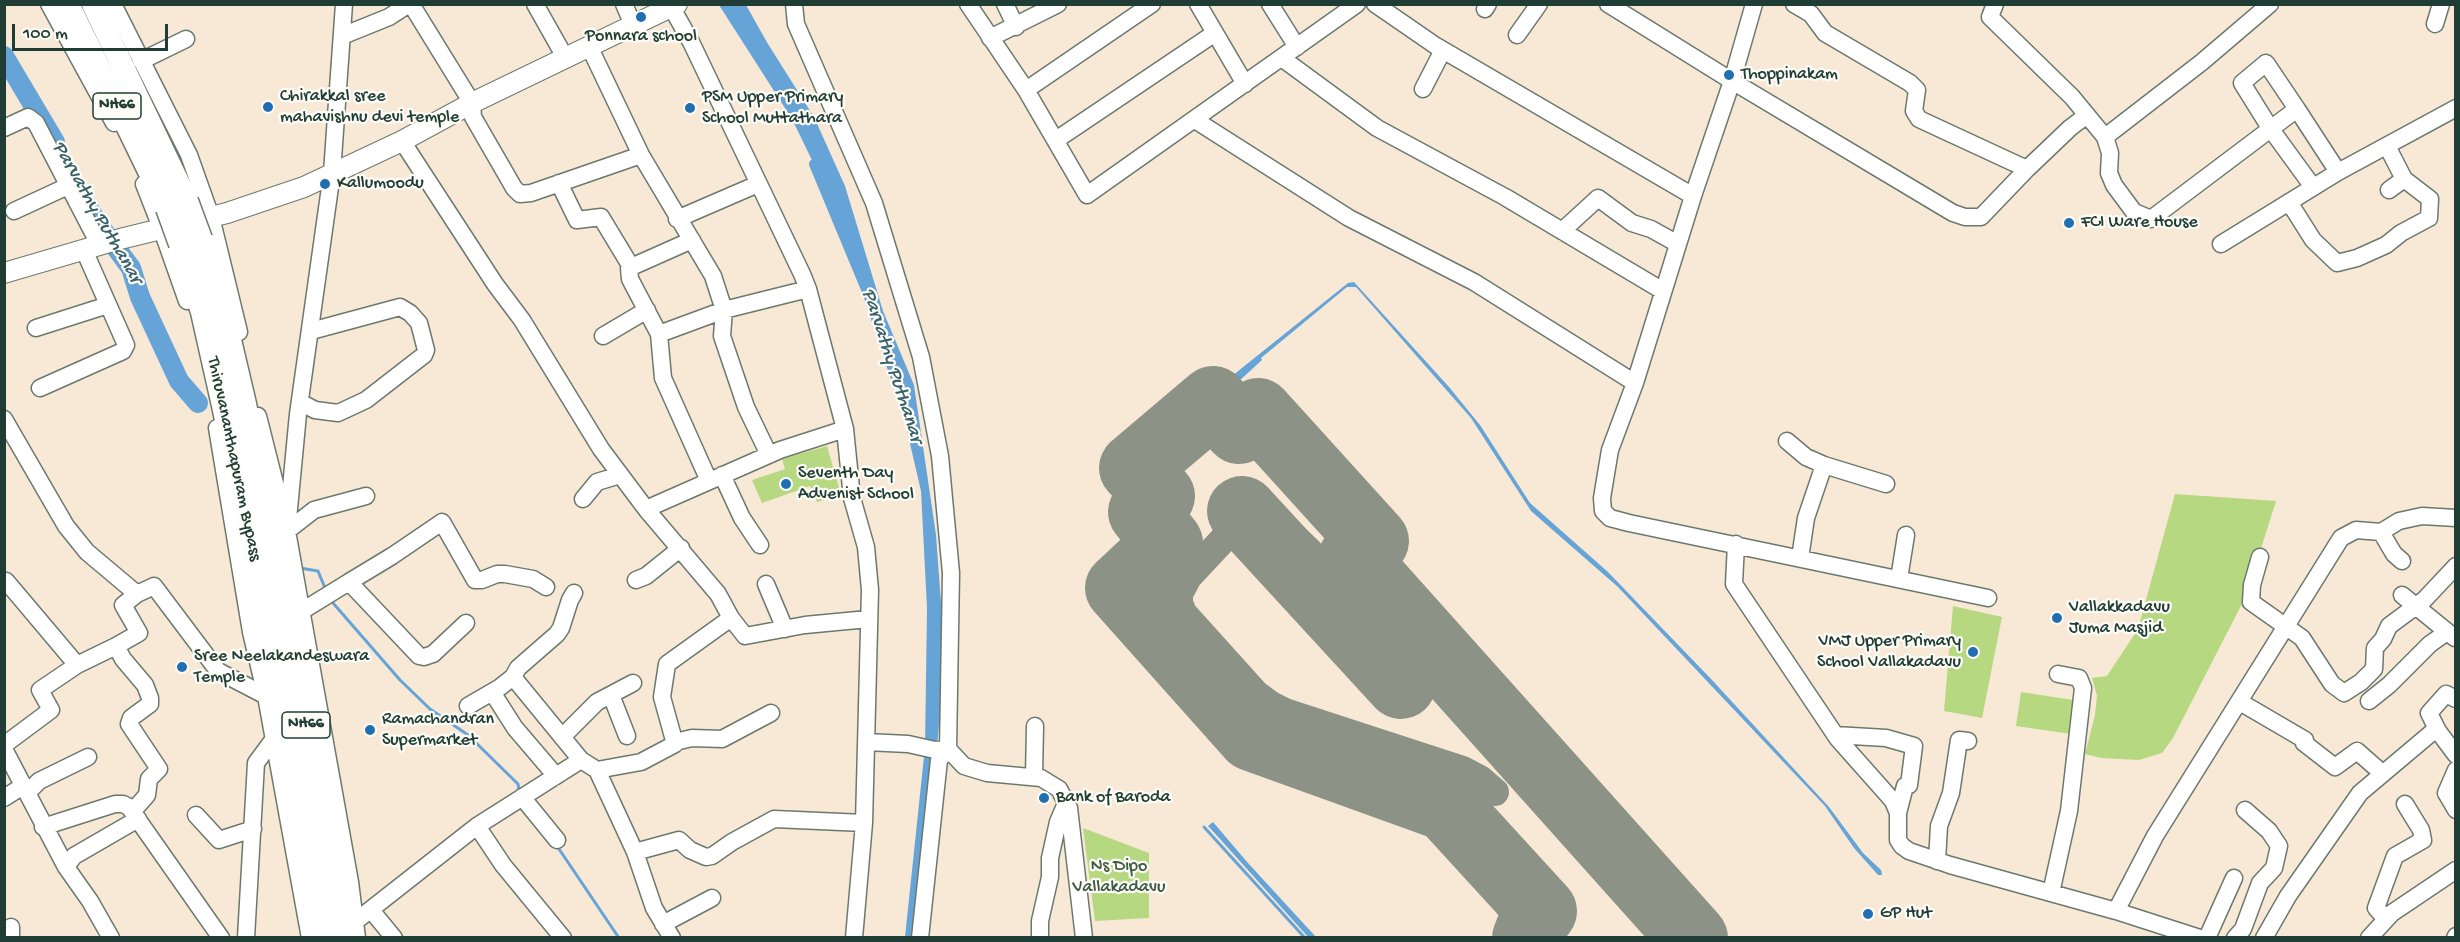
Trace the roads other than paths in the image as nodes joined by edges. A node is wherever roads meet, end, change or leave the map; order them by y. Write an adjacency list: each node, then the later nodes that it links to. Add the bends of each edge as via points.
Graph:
1 (48, 4): 69 (street, via 114,122 150,197)
2 (68, 4): 69 (highway, Thiruvananthapuram Bypass / NH66)
3 (93, 4): 69 (highway, NH66)
4 (113, 4): 40 (street, Thiruvananthapuram Bypass)
5 (344, 4): 31 (street)
6 (410, 4): 31 (street); 45 (street)
7 (535, 4): 39 (street)
8 (624, 4): 28 (street)
9 (794, 4): 157 (street, via 796,24 874,203 921,357 940,456 951,573)
10 (968, 4): 33 (street)
11 (1005, 4): 29 (street)
12 (1058, 4): 29 (street)
13 (1152, 4): 44 (street)
14 (1198, 4): 30 (street)
15 (1270, 4): 36 (street)
16 (1358, 4): 26 (street)
17 (1375, 4): 37 (street)
18 (1539, 4): 32 (street)
19 (1608, 4): 41 (street)
20 (1754, 4): 41 (street)
21 (1794, 4): 57 (street, via 1811,14 1825,33 1911,82 1917,90 1914,111 1919,119)
22 (1995, 4): 48 (street, via 1990,17)
23 (2270, 4): 52 (street)
24 (2441, 4): 27 (street)
25 (669, 7): 28 (main road); 62 (street, via 730,120)
26 (1340, 9): 36 (street)
27 (2435, 24)
28 (633, 26): 35 (main road)
29 (1016, 27): 33 (street)
30 (1215, 33): 42 (street); 53 (street)
31 (342, 36): 59 (street)
32 (1517, 36)
33 (990, 38): 44 (street)
34 (186, 39): 40 (street)
35 (589, 46): 39 (main road); 56 (street)
36 (1297, 47): 38 (street)
37 (1443, 50): 43 (street); 66 (street)
38 (1283, 58): 42 (street); 72 (street, via 1377,128)
39 (566, 59): 45 (main road)
40 (141, 61): 70 (street, Thiruvananthapuram Bypass, via 189,156)
41 (1732, 81): 57 (street, via 1965,217 1981,217); 66 (street)
42 (1245, 84): 49 (street)
43 (1423, 89)
44 (1026, 90): 53 (street)
45 (472, 103): 54 (main road); 61 (street, via 473,117 520,194)
46 (2456, 108): 55 (street)
47 (2297, 109): 51 (street); 51 (street, via 2266,63 2242,83); 58 (street)
48 (2087, 115): 52 (street); 57 (street)
49 (1195, 120): 53 (street, via 1087,195); 89 (street, via 1349,218 1474,282)
50 (4, 128): 63 (street, via 28,117 36,123)
51 (2270, 128): 52 (street, via 2151,219 2134,212 2114,185); 64 (street)
52 (2105, 137)
53 (1056, 140)
54 (402, 141): 59 (main road); 97 (street)
55 (2387, 146): 58 (street); 60 (street)
56 (641, 155): 61 (street); 71 (street)
57 (2027, 169)
58 (2338, 172): 64 (street)
59 (332, 173): 70 (main road, via 304,188); 86 (street)
60 (2404, 179): 65 (street); 67 (street, via 2430,199 2428,218 2386,244 2337,263 2313,240)
61 (559, 183): 78 (street, via 577,220 601,217)
62 (758, 184): 71 (street); 80 (street)
63 (68, 186): 68 (street); 77 (street)
64 (2313, 187): 67 (street)
65 (2389, 190)
66 (1693, 196): 75 (street)
67 (2289, 202): 76 (street)
68 (14, 211)
69 (172, 213): 70 (main road); 74 (highway, Thiruvananthapuram Bypass / NH66, bridge); 77 (main road); 141 (street)
70 (211, 217): 104 (street, Thiruvananthapuram Bypass)
71 (677, 219): 73 (street)
72 (1562, 231): 75 (street, via 1598,198 1632,223); 81 (street)
73 (692, 240): 78 (street); 84 (street, via 713,276)
74 (190, 242): 192 (highway, Thiruvananthapuram Bypass / NH66, via 222,306); 198 (highway, Thiruvananthapuram Bypass / NH66, via 274,659)
75 (1678, 244): 81 (street)
76 (2221, 244)
77 (103, 245): 79 (main road); 82 (street)
78 (630, 265): 83 (street, via 630,279)
79 (4, 273)
80 (808, 289): 84 (street); 93 (street)
81 (1663, 291): 89 (street)
82 (108, 305): 85 (street); 90 (street, via 126,345 123,351)
83 (647, 310): 87 (street); 88 (street)
84 (724, 310): 87 (street); 95 (street, via 722,336 746,407)
85 (36, 328)
86 (310, 331): 91 (street); 91 (street, via 400,307 419,323 426,350 366,400 338,412 315,410)
87 (658, 334): 98 (street, via 663,378)
88 (603, 336)
89 (1635, 383): 107 (street, via 1610,450 1603,511 1610,518 1629,523)
90 (40, 388)
91 (300, 402): 104 (street)
92 (4, 419): 121 (street, via 66,526 87,552)
93 (845, 429): 95 (street); 127 (street, via 852,498 866,547)
94 (1787, 441): 96 (street, via 1806,457)
95 (769, 455): 98 (street)
96 (1824, 465): 99 (street); 111 (street, via 1806,518)
97 (620, 475): 101 (street, via 597,483); 102 (street)
98 (716, 478): 102 (street); 108 (street)
99 (1886, 484)
100 (366, 496): 104 (street, via 314,510)
101 (582, 500)
102 (646, 509): 109 (street)
103 (2455, 519): 105 (street, via 2422,516 2399,521)
104 (287, 531): 125 (street, Thiruvananthapuram Bypass)
105 (2381, 532): 112 (street); 129 (street, via 2356,530 2340,538)
106 (1906, 535): 114 (street)
107 (1736, 544): 111 (street); 149 (street, via 1734,584)
108 (760, 545)
109 (681, 548): 115 (street); 126 (street, via 718,594)
110 (2260, 557): 129 (street, via 2251,602)
111 (1800, 558): 114 (street)
112 (2402, 561)
113 (2456, 566): 124 (street)
114 (1899, 579): 123 (street)
115 (636, 580)
116 (6, 581): 133 (street)
117 (349, 582): 119 (street, via 441,522 475,580 497,573 533,579); 125 (street); 128 (street, via 419,656 429,657)
118 (766, 585): 130 (street)
119 (546, 587)
120 (574, 593): 136 (street, via 561,628)
121 (136, 594): 132 (street, via 123,605 139,633); 141 (street, via 154,586 218,671)
122 (2402, 595): 124 (street)
123 (1988, 598)
124 (2416, 606): 131 (street); 134 (street, via 2389,626 2375,648)
125 (302, 612): 192 (street, Thiruvananthapuram Bypass)
126 (731, 618): 130 (street, via 745,636); 154 (street, via 668,664 662,697)
127 (868, 620): 130 (street); 155 (street)
128 (466, 623)
129 (2286, 627): 134 (street, via 2302,638 2332,684 2344,693); 144 (street)
130 (785, 629)
131 (2451, 635): 138 (street, via 2430,644)
132 (116, 646): 133 (street); 174 (street, via 150,698 150,704 129,724 159,769 149,779 147,795)
133 (77, 665): 156 (street, via 40,690 51,710)
134 (2371, 672): 138 (street)
135 (2058, 674): 186 (street, via 2079,678 2084,688 2069,811)
136 (513, 677): 139 (street); 151 (street)
137 (633, 683): 140 (street)
138 (2385, 688): 143 (street)
139 (492, 692): 145 (street); 164 (street, via 515,728)
140 (610, 695): 150 (street); 151 (street, via 597,702)
141 (266, 696): 152 (street)
142 (2456, 699): 148 (street, via 2446,694 2429,713)
143 (2369, 701)
144 (2240, 702): 163 (street, via 2305,740 2335,767 2357,751); 189 (street, via 2155,836)
145 (468, 706)
146 (771, 713): 154 (street, via 722,739)
147 (1035, 726): 165 (street)
148 (2436, 729): 158 (street); 163 (street)
149 (1835, 735): 173 (street, via 1893,801); 173 (street, via 1886,738 1914,746 1909,785 1905,786)
150 (627, 736)
151 (562, 737): 160 (street)
152 (273, 740): 179 (street, via 256,763); 197 (street)
153 (1968, 741): 182 (street, via 1959,740 1951,793 1939,826)
154 (675, 742): 161 (street, via 641,762)
155 (866, 742): 157 (street); 176 (street)
156 (4, 747): 166 (street)
157 (948, 749): 165 (street, via 964,766 987,773); 202 (street, via 939,760)
158 (2456, 755)
159 (88, 757): 166 (street)
160 (581, 760): 161 (street); 164 (street)
161 (597, 770): 181 (street)
162 (2456, 770): 172 (street, via 2446,793)
163 (2382, 773): 208 (street, via 2360,794 2288,896)
164 (556, 776): 168 (street)
165 (1034, 777): 169 (street, via 1059,789)
166 (25, 790): 167 (street); 178 (street)
167 (4, 798)
168 (522, 798): 177 (street); 180 (street)
169 (1067, 801): 203 (street, via 1050,858); 204 (street)
170 (2405, 804): 190 (street, via 2423,840 2394,856 2376,908)
171 (2245, 810): 207 (street, via 2269,831 2279,846 2274,868 2260,883 2243,929)
172 (2456, 810)
173 (1898, 813): 182 (street, via 1898,840 1902,846)
174 (136, 815): 178 (street, via 123,804 115,804); 183 (street, via 74,856); 195 (street)
175 (196, 815): 179 (street, via 219,840)
176 (864, 823): 181 (street, via 774,819 712,856 690,850 679,840); 201 (street)
177 (477, 826): 188 (street); 200 (street)
178 (43, 827): 183 (street)
179 (253, 829): 193 (street)
180 (558, 840)
181 (635, 852): 191 (street, via 654,908)
182 (1937, 861): 186 (street)
183 (66, 867): 194 (street)
184 (2456, 870): 190 (street)
185 (2234, 878): 206 (street)
186 (2051, 893): 189 (street)
187 (712, 898): 191 (street)
188 (371, 910): 192 (street); 199 (street)
189 (2116, 911): 205 (street)
190 (2386, 919): 209 (street)
191 (668, 931)
192 (352, 932)
193 (245, 937): 196 (street)
194 (111, 938)
195 (221, 938)
196 (252, 938)
197 (309, 938)
198 (324, 938)
199 (394, 938)
200 (562, 938)
201 (854, 938)
202 (920, 938)
203 (1040, 938)
204 (1084, 938)
205 (2200, 938)
206 (2207, 938)
207 (2235, 938)
208 (2264, 938)
209 (2368, 938)

